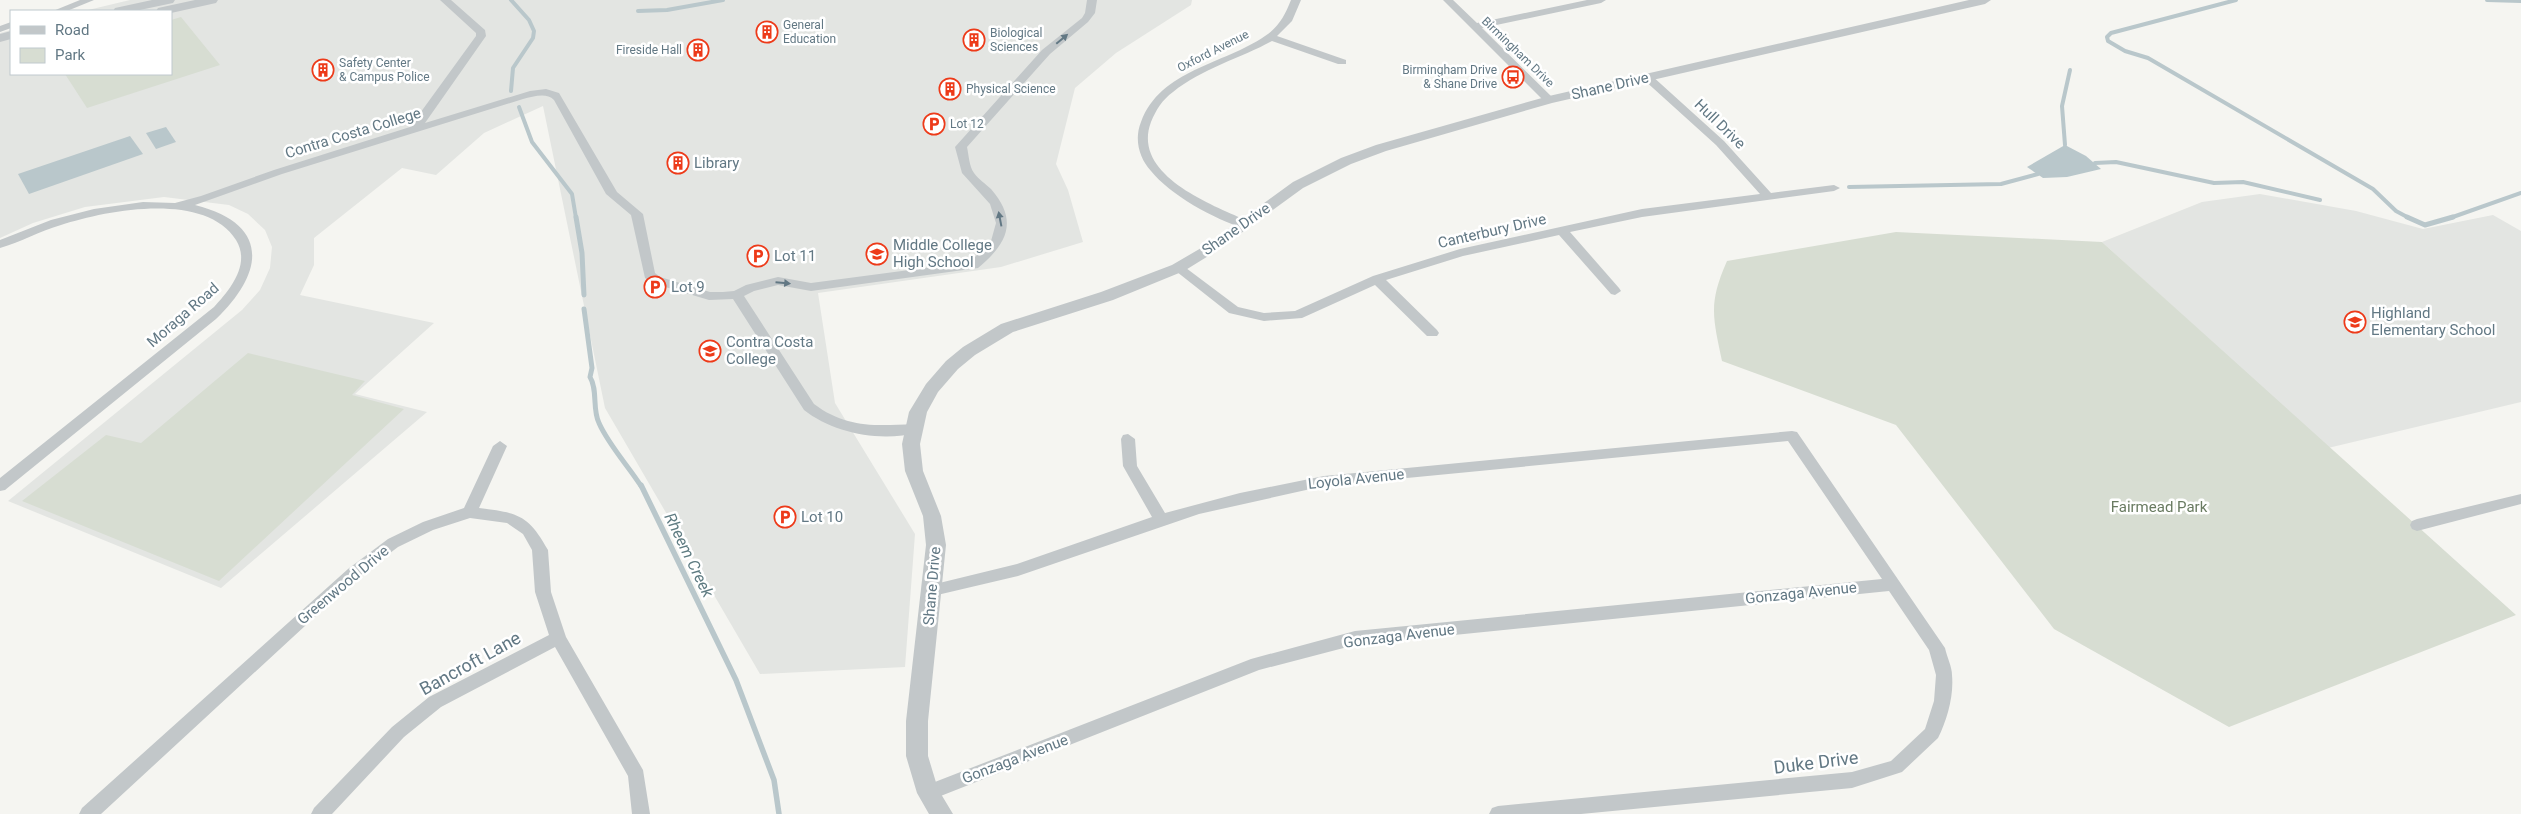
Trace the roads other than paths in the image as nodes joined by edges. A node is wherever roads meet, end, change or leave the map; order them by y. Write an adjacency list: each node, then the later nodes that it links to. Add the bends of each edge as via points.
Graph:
1 (89, 0): 10 (street)
2 (169, 0): 11 (street)
3 (212, 0): 12 (street)
4 (445, 0): 18 (street, via 481,32 481,36)
5 (1092, 0): 28 (street, one-way to 5, via 778,281 811,287 956,269 974,265 991,252 1000,240 1002,225 996,203 970,175 961,147 1046,52 1085,20)
6 (1296, 0): 14 (street, Oxford Avenue, via 1293,12)
7 (1448, 0): 13 (street, Birmingham Drive)
8 (1601, 0): 13 (street)
9 (1985, 0): 16 (street, Shane Drive)
10 (61, 10)
11 (124, 10)
12 (167, 10)
13 (1474, 28): 17 (street, Birmingham Drive)
14 (1271, 37): 15 (street); 22 (street, Oxford Avenue, via 1187,78 1158,100 1145,118 1142,142 1157,174 1184,194)
15 (1342, 62)
16 (1647, 77): 17 (street, Shane Drive); 20 (street, Hull Drive, via 1720,144)
17 (1549, 100): 22 (street, Shane Drive, via 1346,161 1298,185)
18 (414, 130): 21 (street, Contra Costa College); 28 (street, Contra Costa College, via 531,94 556,94 612,194 637,214 649,275 709,296)
19 (1834, 188): 20 (street, Canterbury Drive)
20 (1768, 196): 23 (street, Canterbury Drive, via 1642,213)
21 (176, 206): 24 (street, Moraga Road, via 114,209 74,217); 34 (street, Moraga Road, via 205,211 226,220 241,235 248,259 234,291 211,316)
22 (1244, 224): 25 (street, Shane Drive)
23 (1563, 232): 26 (street, Canterbury Drive, via 1460,253); 27 (street)
24 (0, 244)
25 (1178, 268): 26 (street, Canterbury Drive, via 1234,310 1264,317 1297,315); 30 (street, Shane Drive, via 1107,296 1024,322 987,339 952,365 932,388 918,412)
26 (1377, 279): 29 (street)
27 (1615, 291)
28 (737, 295): 30 (street, via 809,407 821,418 842,427 861,430)
29 (1432, 333)
30 (913, 429): 40 (street, Shane Drive, via 914,470 932,516 936,545)
31 (1792, 436): 37 (street, Loyola Avenue, via 1324,480); 39 (street, Duke Drive)
32 (1128, 439): 37 (street, via 1130,466)
33 (500, 446): 36 (street)
34 (0, 486)
35 (2521, 499): 38 (street)
36 (470, 512): 41 (street, Greenwood Drive, via 511,518 528,530 540,550 543,592); 43 (street, Greenwood Drive, via 428,526 393,543 353,573)
37 (1161, 520): 40 (street, Loyola Avenue, via 968,585)
38 (2417, 525)
39 (1894, 584): 42 (street, Gonzaga Avenue, via 1356,638 1257,664); 47 (street, Duke Drive, via 1937,648 1944,675 1942,701 1932,733 1896,767 1852,780)
40 (933, 590): 42 (street, Shane Drive, via 916,740 917,756)
41 (558, 638): 44 (street, Bancroft Lane, via 435,702 398,732); 45 (street, Greenwood Drive, via 637,775)
42 (928, 793): 46 (street, Shane Drive)
43 (88, 814)
44 (320, 814)
45 (641, 814)
46 (942, 814)
47 (1498, 814)

